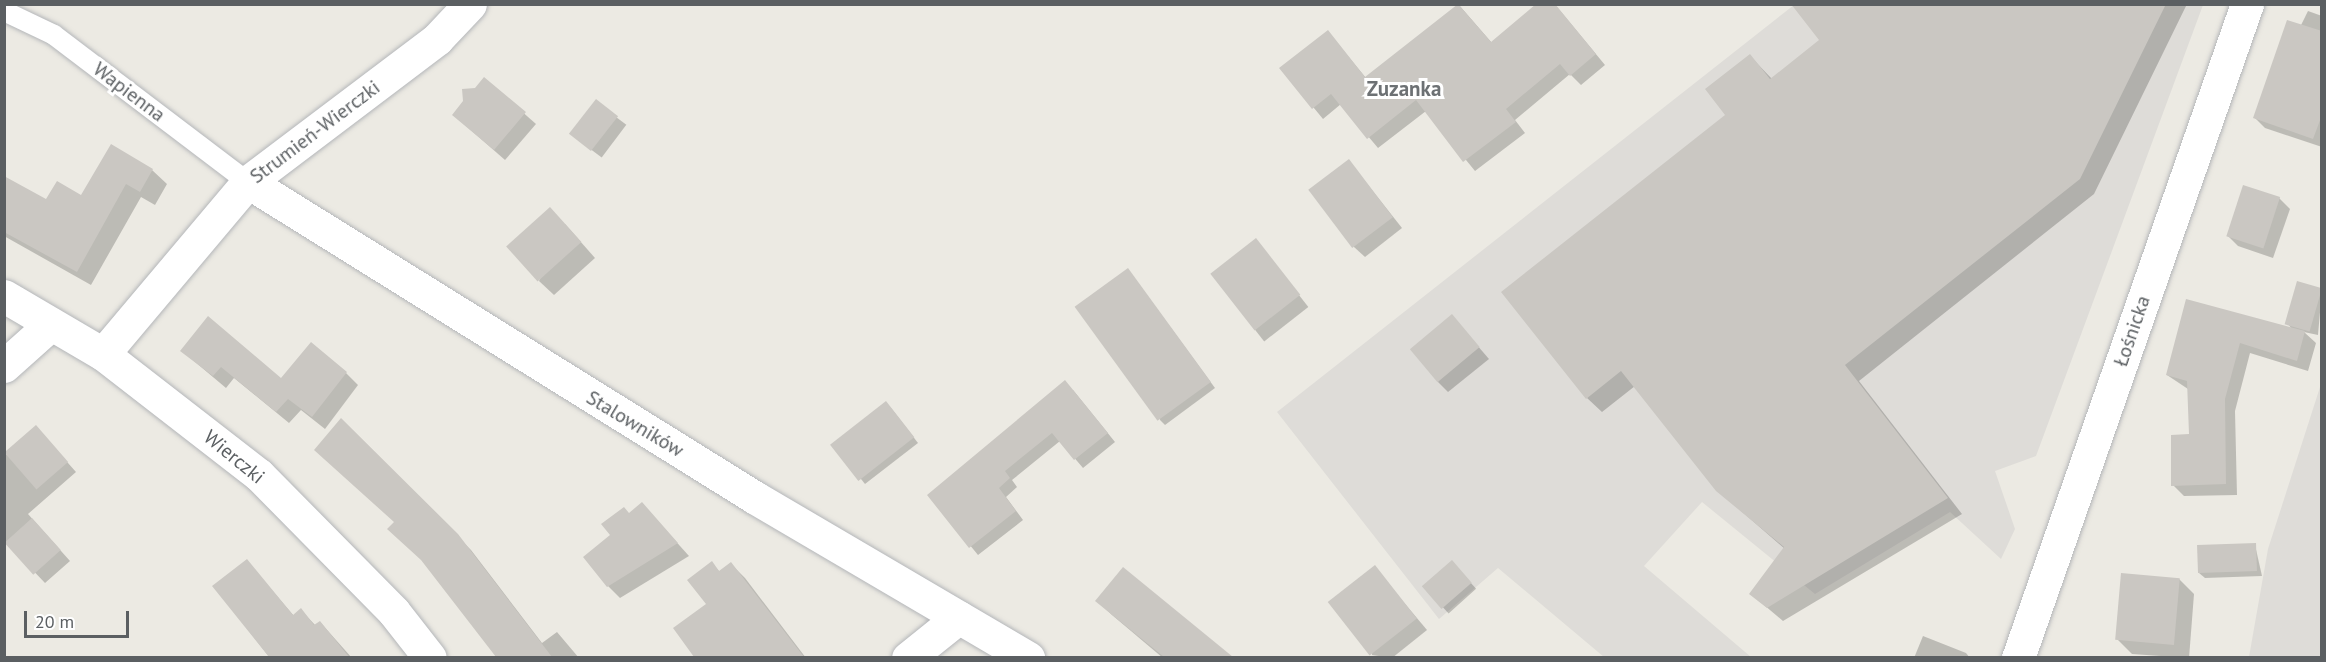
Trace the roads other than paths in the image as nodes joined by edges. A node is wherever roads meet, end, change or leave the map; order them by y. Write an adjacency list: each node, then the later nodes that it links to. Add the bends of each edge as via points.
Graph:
1 (470, 4): 4 (street, Strumień-Wierczki, via 437,39)
2 (2247, 4): 13 (street, Łośnicka)
3 (4, 11): 4 (lane, Wapienna, via 54,35)
4 (248, 182): 7 (street, Strumień-Wierczki); 9 (street, Stalowników, via 595,400)
5 (4, 296): 6 (street, Wierczki)
6 (51, 324): 7 (street, Wierczki); 8 (street)
7 (103, 354): 10 (street, Wierczki, via 259,475 394,612)
8 (4, 366)
9 (959, 617): 11 (street); 12 (street, Stalowników)
10 (430, 657)
11 (908, 657)
12 (1028, 657)
13 (2018, 657)

